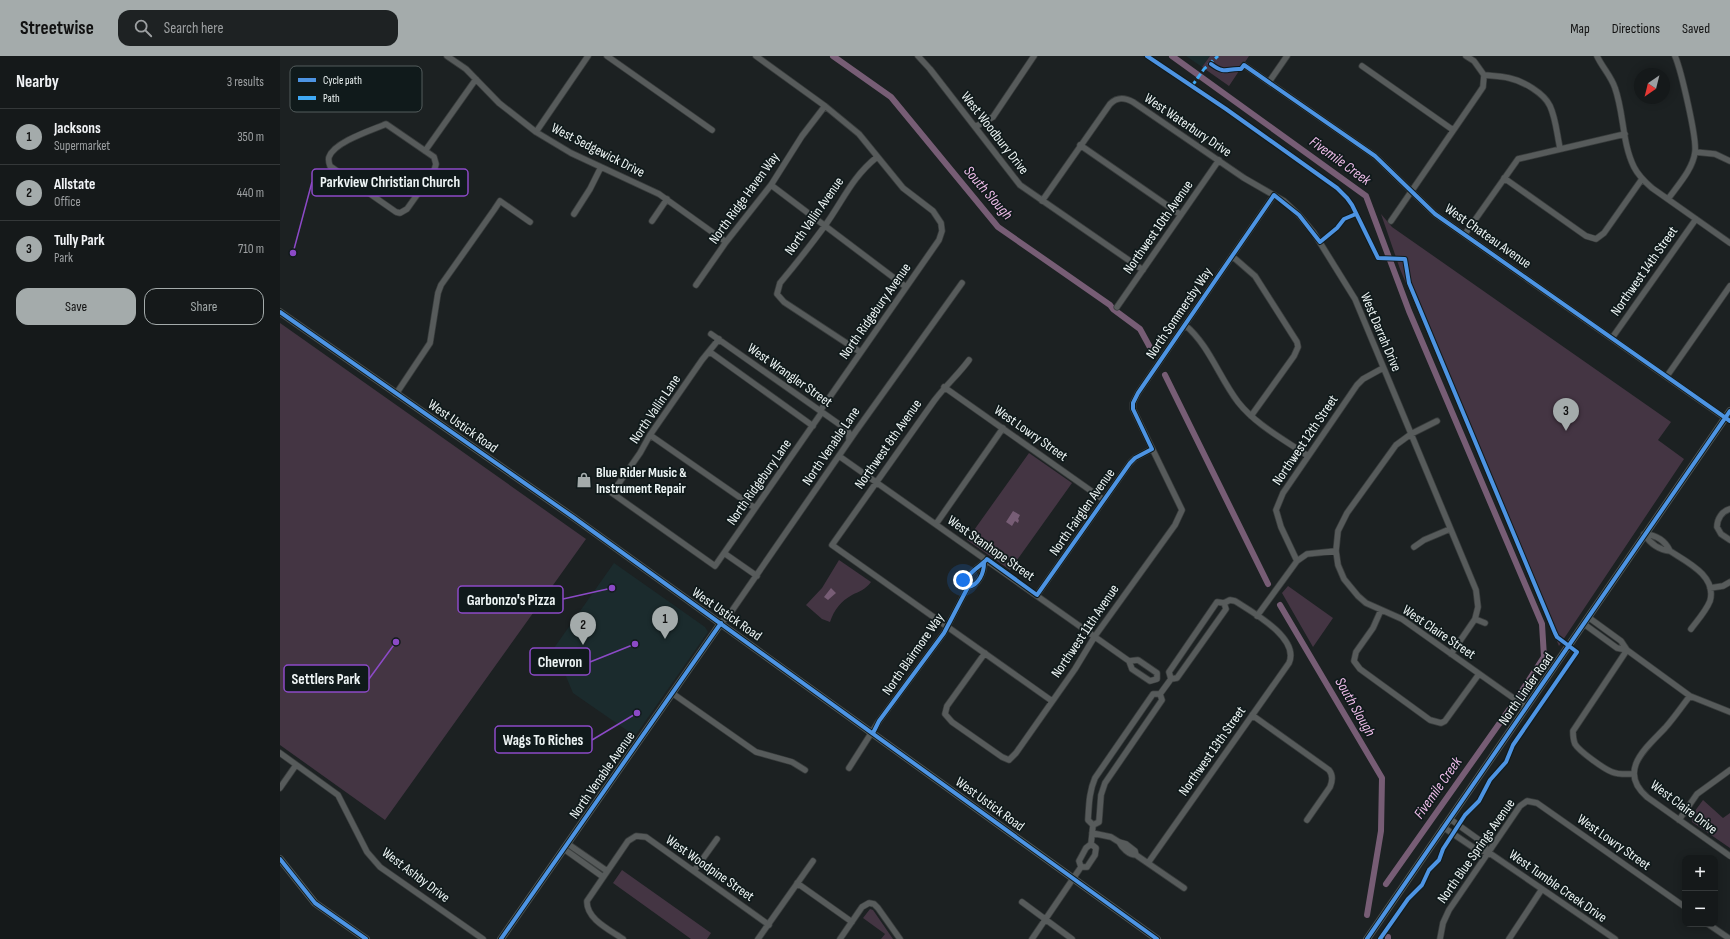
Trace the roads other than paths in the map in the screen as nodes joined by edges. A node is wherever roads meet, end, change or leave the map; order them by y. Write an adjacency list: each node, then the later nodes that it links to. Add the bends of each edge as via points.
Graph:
1 (447, 56): 14 (street, West Sedgewick Drive)
2 (588, 56): 20 (street)
3 (607, 56): 18 (street)
4 (756, 56): 16 (street)
5 (918, 56): 17 (street, West Woodbury Drive)
6 (1034, 56): 17 (street, via 993,117)
7 (1286, 56): 15 (street)
8 (1466, 56): 13 (street, via 1474,61)
9 (1597, 56): 21 (street, via 1615,89)
10 (1675, 56): 25 (street, via 1694,137)
11 (1244, 64): 15 (street, West Chateau Avenue)
12 (1362, 66): 19 (street)
13 (1484, 75): 19 (street, via 1483,86); 23 (street, via 1521,82 1541,96 1549,104 1552,112)
14 (476, 79): 20 (street, West Sedgewick Drive, via 499,103); 24 (street)
15 (1268, 82): 34 (street, West Chateau Avenue, via 1375,156)
16 (825, 106): 26 (street, via 859,134); 33 (street, North Ridge Haven Way, via 802,136)
17 (975, 127): 38 (street, West Woodbury Drive, via 1020,185)
18 (712, 130)
19 (1453, 130): 34 (street)
20 (536, 132): 29 (street, West Sedgewick Drive)
21 (1625, 134): 23 (street); 32 (street, via 1634,167)
22 (1080, 145): 27 (street, West Waterbury Drive, via 1110,104 1116,99 1127,99); 38 (street); 40 (street)
23 (1560, 148): 31 (street, via 1518,159)
24 (425, 151): 24 (street, via 386,124 336,147 329,156 330,166 400,213 407,210 434,171 434,157)
25 (1695, 152): 28 (street, via 1715,154); 37 (street, via 1688,172)
26 (878, 157): 45 (street, North Vallin Avenue, via 854,180); 54 (street, North Ridgebury Avenue, via 908,193 933,211 941,223 939,240)
27 (1218, 160): 30 (street, West Waterbury Drive); 40 (street, Northwest 10th Avenue)
28 (1730, 161)
29 (600, 167): 36 (street, West Sedgewick Drive); 39 (street, via 590,190)
30 (1244, 178): 35 (street, West Darrah Drive)
31 (1504, 178): 32 (street, via 1586,236 1596,239 1604,233); 46 (street)
32 (1642, 179): 37 (street)
33 (771, 185): 45 (street); 47 (street, North Ridge Haven Way)
34 (1412, 190): 42 (street); 46 (street, West Chateau Avenue, via 1435,214)
35 (1274, 195): 49 (street, North Sommersby Way); 64 (street, West Darrah Drive, via 1299,215 1334,264 1354,299)
36 (667, 199): 44 (street); 47 (street, West Sedgewick Drive)
37 (1668, 199): 41 (street)
38 (1042, 201): 50 (street, West Woodbury Drive)
39 (574, 214)
40 (1180, 215): 50 (street, Northwest 10th Avenue)
41 (1696, 218): 48 (street); 59 (street, Northwest 14th Street)
42 (1391, 221)
43 (530, 222): 67 (street, via 500,201 441,285 430,343)
44 (652, 222)
45 (824, 227): 54 (street); 62 (street, North Vallin Avenue, via 780,283 777,294 784,302)
46 (1465, 234): 59 (street, West Chateau Avenue)
47 (726, 242): 52 (street, North Ridge Haven Way)
48 (1730, 243)
49 (1232, 256): 57 (street, North Sommersby Way); 70 (street, via 1255,276 1298,347)
50 (1143, 270): 55 (street, Northwest 10th Avenue)
51 (962, 283): 77 (street, North Venable Lane)
52 (696, 285)
53 (1730, 286): 65 (street)
54 (906, 287): 62 (street, North Ridgebury Avenue)
55 (1117, 307)
56 (280, 312): 67 (main road, West Ustick Road)
57 (1184, 325): 70 (street, via 1196,334 1218,373); 78 (street, North Sommersby Way, via 1133,403 1133,409)
58 (711, 334): 60 (street, West Wrangler Street)
59 (1612, 338): 65 (street, West Chateau Avenue)
60 (719, 339): 61 (street, North Vallin Lane); 69 (street, West Wrangler Street)
61 (710, 352): 73 (street); 76 (street, North Vallin Lane)
62 (860, 352): 69 (street, North Ridgebury Avenue)
63 (969, 360): 66 (street, Northwest 8th Avenue, via 959,374)
64 (1383, 368): 75 (street, West Darrah Drive); 80 (street, Northwest 12th Street, via 1357,385)
65 (1667, 376): 71 (street, West Chateau Avenue)
66 (944, 387): 74 (street, West Lowry Street); 81 (street, Northwest 8th Avenue)
67 (396, 394): 106 (main road, West Ustick Road)
68 (1730, 411): 71 (main road, North Linder Road)
69 (821, 412): 73 (street, North Ridgebury Lane); 77 (street, West Wrangler Street, via 846,429)
70 (1252, 416): 80 (street)
71 (1728, 419): 88 (main road, North Linder Road)
72 (1437, 421): 75 (street)
73 (813, 426): 83 (street, North Ridgebury Lane)
74 (1003, 428): 82 (street, West Lowry Street); 86 (street)
75 (1411, 434): 87 (street, West Darrah Drive); 91 (street, via 1396,445 1347,513 1338,531)
76 (650, 435): 83 (street); 95 (street, North Vallin Lane, via 612,493)
77 (849, 440): 79 (street, North Venable Lane)
78 (1152, 449): 82 (street, North Fairglen Avenue, via 1130,463); 85 (street, North Sommersby Way, via 1182,510)
79 (840, 456): 81 (street, West Stanhope Street); 96 (street, North Venable Lane)
80 (1308, 456): 94 (street, Northwest 12th Street, via 1283,492 1276,510)
81 (877, 482): 86 (street, West Stanhope Street); 109 (street, Northwest 8th Avenue, via 832,545)
82 (1104, 500): 100 (street, North Fairglen Avenue)
83 (755, 508): 92 (street, North Ridgebury Lane)
84 (1729, 509): 89 (street, via 1724,512 1717,527 1721,534)
85 (1180, 516): 111 (street, Northwest 11th Avenue)
86 (936, 524): 93 (street, West Stanhope Street)
87 (1450, 529): 90 (street); 105 (street, West Darrah Drive, via 1476,590 1478,607)
88 (1644, 534): 99 (street, via 1648,541 1670,551 1696,568 1705,577); 104 (main road, North Linder Road)
89 (1730, 540)
90 (1414, 547)
91 (1336, 551): 94 (street, via 1307,554); 102 (street, West Claire Street, via 1338,565 1350,589 1366,603)
92 (724, 553): 95 (street, North Ridgebury Lane); 96 (street)
93 (985, 561): 98 (street, North Blairmore Way, via 979,580); 98 (street, North Blairmore Way, via 970,574 966,582); 100 (street, West Stanhope Street)
94 (1297, 561): 103 (street)
95 (715, 566)
96 (757, 576): 106 (street, North Venable Lane)
97 (1730, 582): 99 (street, via 1724,586)
98 (968, 587): 109 (street, North Blairmore Way)
99 (1710, 588): 110 (street, via 1710,600)
100 (1037, 595): 111 (street, West Stanhope Street)
101 (1224, 603): 103 (street, via 1235,601); 117 (street, via 1226,609 1177,678); 117 (street, via 1217,602 1169,672)
102 (1381, 610): 114 (street, West Claire Street, via 1402,619); 116 (street, via 1373,628 1356,652 1354,661 1360,670 1430,720 1441,723 1448,718)
103 (1257, 616): 126 (street, Northwest 13th Street, via 1283,638 1292,657)
104 (1588, 617): 108 (main road, North Linder Road); 112 (street, via 1621,641)
105 (1475, 619): 107 (street); 114 (street, West Darrah Drive)
106 (721, 623): 120 (main road, North Venable Avenue); 127 (main road, West Ustick Road)
107 (1485, 623)
108 (1584, 624): 112 (street, via 1617,648); 124 (main road, North Linder Road)
109 (948, 627): 113 (street); 127 (street, North Blairmore Way, via 879,721)
110 (1691, 629)
111 (1095, 636): 115 (street, West Stanhope Street); 123 (street, Northwest 11th Avenue)
112 (1627, 650): 122 (street); 133 (street, West Claire Drive, via 1573,731 1573,738 1580,750 1611,772)
113 (985, 653): 123 (street); 123 (street, Northwest 11th Avenue, via 947,706 945,714 952,722 1009,760)
114 (1451, 654): 116 (street, West Claire Street)
115 (1130, 661): 118 (street, West Stanhope Street, via 1138,660 1156,673); 118 (street, West Stanhope Street, via 1132,669 1150,681)
116 (1479, 674): 124 (street, West Claire Street)
117 (1171, 678): 119 (street)
118 (1157, 679): 119 (street, West Stanhope Street)
119 (1166, 686): 121 (street)
120 (672, 693): 131 (street, via 756,752 792,762); 144 (main road, North Venable Avenue)
121 (1160, 694): 139 (street, via 1162,700 1105,783 1099,822); 139 (street, via 1153,694 1095,778 1091,788 1088,820)
122 (1690, 696): 125 (street); 133 (street, via 1638,756)
123 (1052, 701)
124 (1526, 707): 136 (main road, North Linder Road)
125 (1730, 711)
126 (1252, 715): 137 (street, via 1329,770 1332,778 1330,787); 149 (street, Northwest 13th Street)
127 (873, 733): 130 (street, North Blairmore Way); 154 (main road, West Ustick Road)
128 (280, 753): 129 (street, West Ashby Drive)
129 (296, 765): 134 (street); 165 (street, West Ashby Drive, via 338,796 367,852 380,867)
130 (848, 768)
131 (805, 770)
132 (1730, 770): 138 (street, via 1697,794)
133 (1634, 774): 138 (street, West Claire Drive, via 1642,793)
134 (280, 788)
135 (1527, 801): 145 (street, North Blue Springs Avenue, via 1520,806); 159 (street, West Lowry Street, via 1537,803)
136 (1450, 819): 140 (main road, North Linder Road); 145 (street, West Tumble Creek Drive, via 1482,842)
137 (1306, 820)
138 (1679, 820): 146 (street, West Claire Drive)
139 (1093, 825): 141 (street)
140 (1444, 827): 145 (street, West Tumble Creek Drive, via 1477,850); 174 (main road, North Linder Road)
141 (1092, 833): 143 (street); 149 (street, via 1126,844)
142 (717, 839): 152 (street)
143 (1091, 844): 150 (street, via 1079,861); 150 (street, via 1096,848 1095,855 1088,867)
144 (566, 846): 151 (street); 153 (street); 166 (main road, North Venable Avenue)
145 (1488, 852): 157 (street, West Tumble Creek Drive); 175 (street, North Blue Springs Avenue, via 1449,910)
146 (1730, 856)
147 (280, 859): 164 (main road, via 315,903)
148 (813, 861): 155 (street)
149 (1148, 863): 156 (street)
150 (1081, 867): 154 (street)
151 (607, 871): 152 (street, West Woodpine Street, via 628,841 636,836 646,837); 153 (street)
152 (694, 871): 162 (street, West Woodpine Street)
153 (603, 877): 167 (street, via 588,897 586,907 592,916)
154 (1074, 878): 160 (street); 173 (main road, West Ustick Road)
155 (797, 884): 161 (street); 162 (street)
156 (1184, 888)
157 (1542, 889): 176 (street); 177 (street, West Tumble Creek Drive)
158 (1022, 902): 160 (street)
159 (1682, 905)
160 (1045, 920): 171 (street); 172 (street)
161 (852, 922): 169 (street); 170 (street, via 862,907 869,903 874,904)
162 (769, 925): 168 (street)
163 (1712, 927): 178 (street)
164 (366, 939)
165 (483, 939)
166 (501, 939)
167 (624, 939)
168 (758, 939)
169 (840, 939)
170 (900, 939)
171 (1032, 939)
172 (1072, 939)
173 (1158, 939)
174 (1367, 939)
175 (1440, 939)
176 (1509, 939)
177 (1614, 939)
178 (1730, 939)

